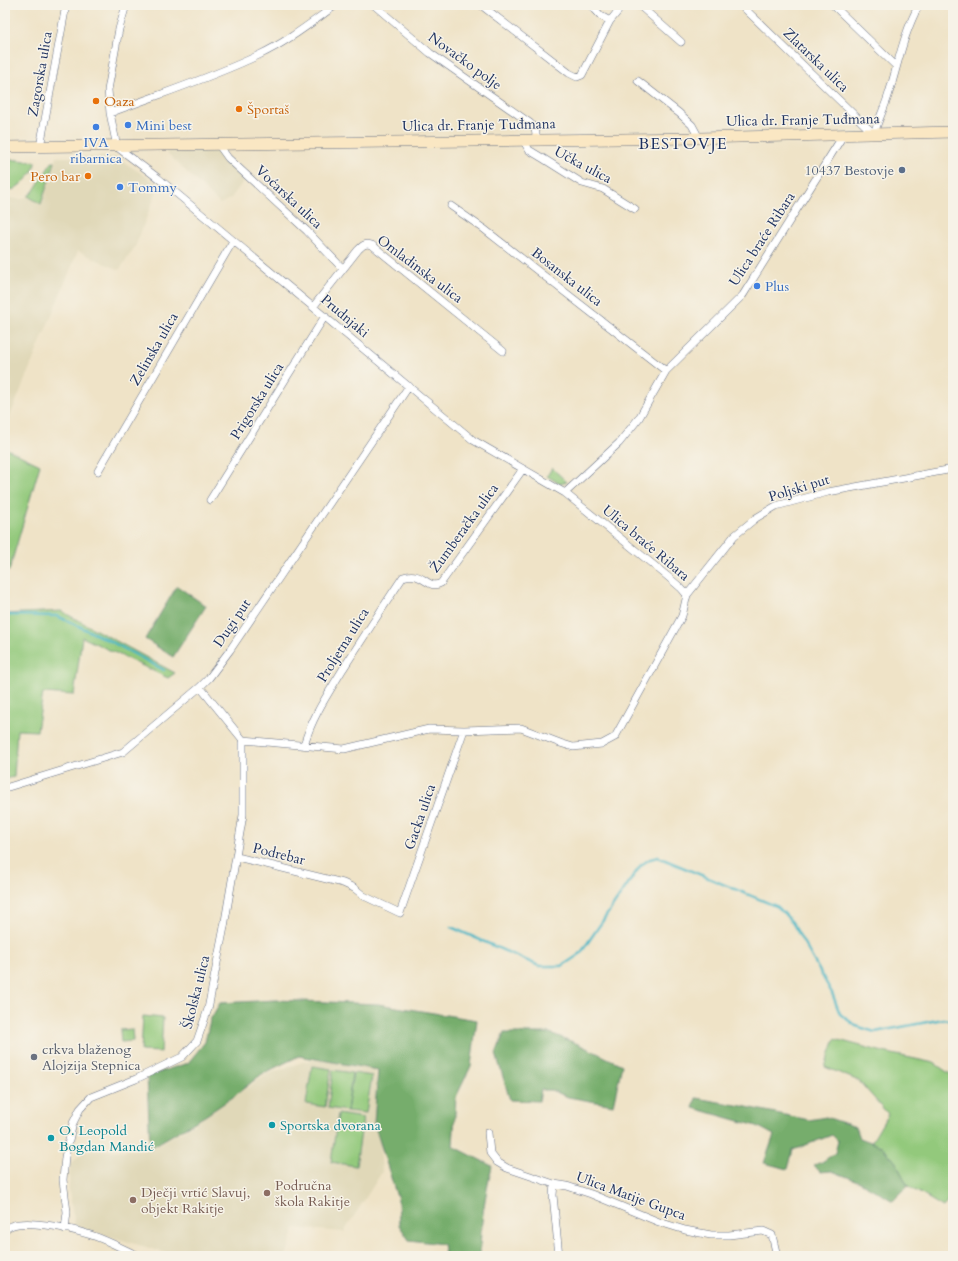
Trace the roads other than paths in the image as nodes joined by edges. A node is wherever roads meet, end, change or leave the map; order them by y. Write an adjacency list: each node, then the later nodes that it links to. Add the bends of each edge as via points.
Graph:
1 (66, 5): 25 (street, Zagorska ulica)
2 (126, 5): 16 (street, via 118,29 108,90)
3 (336, 5): 16 (street, via 261,54)
4 (374, 5): 22 (street, Novačko polje, via 430,53 530,123 535,129)
5 (481, 5): 12 (street, via 577,77 582,75)
6 (591, 5): 12 (street)
7 (623, 5): 12 (street)
8 (639, 5): 13 (street)
9 (741, 5): 19 (street, Zlatarska ulica)
10 (833, 5): 14 (street)
11 (918, 5): 14 (street)
12 (610, 21)
13 (681, 42)
14 (896, 66): 19 (street)
15 (638, 82): 20 (street, via 692,125)
16 (110, 113): 26 (street)
17 (953, 132): 19 (main road, Ulica dr. Franje Tuđmana)
18 (844, 134): 19 (main road, Ulica dr. Franje Tuđmana); 20 (main road, Ulica dr. Franje Tuđmana); 34 (street, Ulica braće Ribara, via 742,295)
19 (874, 134)
20 (699, 138): 22 (main road, Ulica dr. Franje Tuđmana)
21 (523, 140): 22 (main road, Ulica dr. Franje Tuđmana); 23 (main road, Ulica dr. Franje Tuđmana); 28 (street, Učka ulica, via 530,150 582,183 603,189)
22 (537, 140)
23 (218, 144): 26 (main road, Ulica dr. Franje Tuđmana); 30 (street, Voćarska ulica, via 228,158 307,231)
24 (5, 147): 25 (main road, Ulica dr. Franje Tuđmana)
25 (40, 147): 26 (main road, Ulica dr. Franje Tuđmana)
26 (117, 147): 29 (street, Prudnjaki)
27 (451, 206): 34 (street, Bosanska ulica)
28 (635, 209)
29 (233, 241): 31 (street, Prudnjaki); 38 (street, Zelinska ulica)
30 (343, 269): 31 (street, Omladinska ulica); 33 (street, Omladinska ulica, via 363,245 372,245)
31 (313, 307): 32 (street, Prudnjaki)
32 (325, 316): 35 (street, Prudnjaki); 40 (street, Prigorska ulica)
33 (503, 351)
34 (666, 371): 39 (street, Ulica braće Ribara, via 639,418 619,443)
35 (409, 386): 36 (street, Prudnjaki, via 473,440); 43 (street, Dugi put, via 230,650)
36 (523, 469): 39 (street, Prudnjaki); 41 (street, Žumberačka ulica, via 441,583 431,585)
37 (953, 469): 42 (street, Poljski put, via 828,492 776,506 734,536)
38 (98, 471)
39 (565, 493): 42 (street, Ulica braće Ribara)
40 (210, 500)
41 (419, 576): 46 (street, Proljetna ulica, via 411,574 404,577 375,619 321,704)
42 (687, 595): 44 (street, Ulica braće Ribara, via 682,616 611,740 602,744 573,747 521,728)
43 (200, 687): 45 (street); 47 (street, Dugi put, via 123,752)
44 (464, 730): 46 (street, Ulica braće Ribara, via 429,729 344,749); 49 (street, Gacka ulica)
45 (242, 740): 46 (street, Ulica braće Ribara); 48 (street, Podrebar, via 243,816)
46 (304, 745)
47 (5, 788)
48 (237, 857): 49 (street, Podrebar, via 343,883); 52 (street, Školska ulica, via 208,1009 197,1041 182,1057 91,1097 80,1109 73,1123 65,1157)
49 (400, 913)
50 (488, 1133): 51 (street, via 490,1153 497,1162)
51 (554, 1184): 55 (street); 56 (street, Ulica Matije Gupca, via 591,1194 685,1230 729,1235 763,1231 772,1235)
52 (65, 1229): 53 (street, via 40,1224 15,1224); 54 (street, via 92,1236)
53 (5, 1230)
54 (139, 1256)
55 (559, 1256)
56 (777, 1256)

